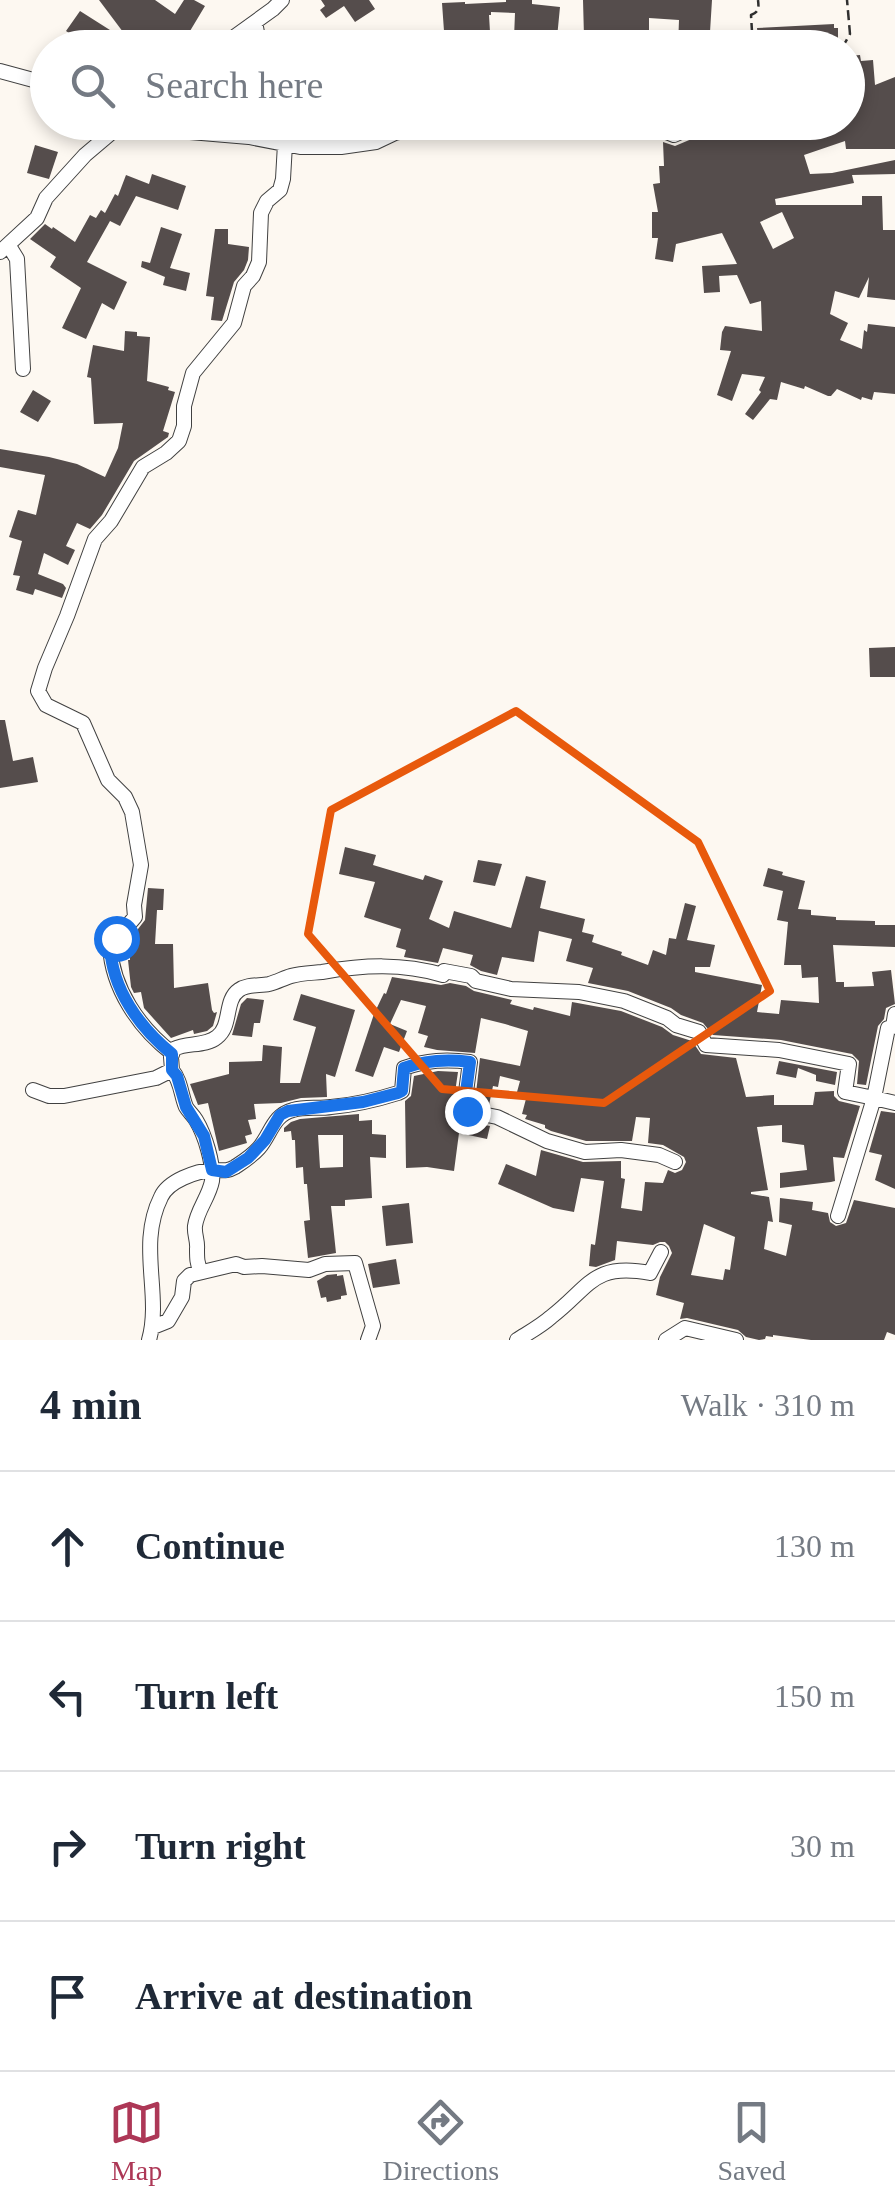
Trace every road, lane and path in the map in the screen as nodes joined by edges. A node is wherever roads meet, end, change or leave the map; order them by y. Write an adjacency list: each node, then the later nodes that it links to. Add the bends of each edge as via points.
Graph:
1 (282, 0): 4 (street)
2 (758, 0): 7 (path)
3 (847, 0): 8 (path)
4 (255, 22): 5 (street); 6 (street)
5 (244, 30)
6 (257, 30)
7 (751, 30)
8 (850, 30)
9 (0, 71): 10 (street)
10 (30, 79)
11 (103, 140): 16 (street)
12 (264, 140): 15 (street)
13 (284, 140): 15 (street)
14 (380, 140): 15 (street, via 340,147)
15 (285, 144): 19 (street, via 280,190 261,213 259,262 234,323 193,373 179,441 144,467 94,539 38,691 46,705 83,724 108,780 132,812 141,865 135,917 110,946 111,964 137,1019)
16 (4, 249): 17 (street, via 17,259)
17 (22, 369)
18 (895, 1014): 22 (street)
19 (172, 1054): 20 (street); 22 (street, via 181,1044 214,1040 243,988 354,966 419,967 511,989 624,1001 699,1032 706,1045 798,1052 848,1064 845,1092)
20 (172, 1070): 21 (street, via 64,1096); 25 (street, via 204,1136)
21 (33, 1090)
22 (874, 1098): 23 (street); 26 (street)
23 (895, 1103)
24 (675, 1162): 25 (street, via 622,1150 585,1152 547,1142 497,1116 467,1111 470,1062 442,1059 404,1068 398,1093 280,1115 248,1158 226,1172)
25 (212, 1170): 28 (street, via 195,1223); 29 (street, via 162,1193 148,1248)
26 (838, 1216)
27 (661, 1252): 31 (street, via 650,1273 601,1275)
28 (201, 1272): 29 (street, via 184,1282 168,1321); 30 (street, via 236,1264 309,1270 356,1264 373,1326)
29 (151, 1334)
30 (368, 1340)
31 (517, 1340)
32 (666, 1340): 33 (street, via 685,1328)
33 (736, 1340)

